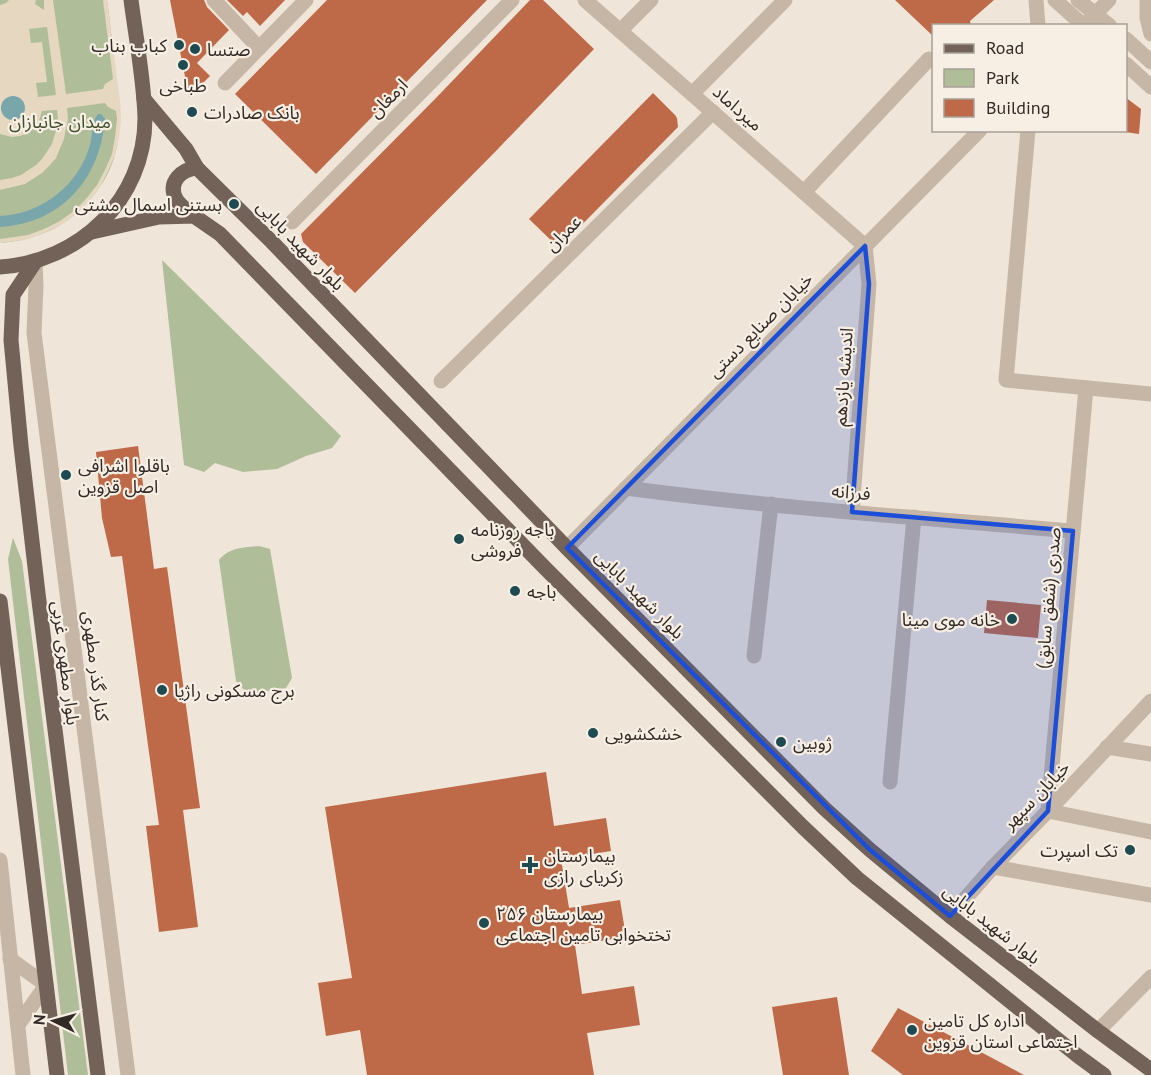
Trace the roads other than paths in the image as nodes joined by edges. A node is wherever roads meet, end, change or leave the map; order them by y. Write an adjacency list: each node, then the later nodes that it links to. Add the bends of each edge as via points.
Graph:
1 (131, 0): 28 (main road)
2 (214, 0): 21 (street)
3 (306, 0): 21 (street)
4 (512, 0): 35 (street, ارمغان)
5 (585, 0): 18 (street, میرداماد)
6 (651, 0): 18 (street)
7 (785, 0): 27 (street)
8 (1036, 0): 14 (street)
9 (1055, 0): 15 (street)
10 (1078, 0): 13 (street)
11 (1109, 0): 13 (street)
12 (1147, 0): 19 (street)
13 (1096, 13): 16 (street); 17 (street)
14 (1038, 24)
15 (1083, 24)
16 (1085, 24)
17 (1108, 24)
18 (621, 31): 27 (street, میرداماد)
19 (1151, 34)
20 (1127, 41): 23 (street)
21 (259, 48): 25 (street)
22 (929, 59): 33 (street)
23 (1151, 62)
24 (1127, 65): 26 (street)
25 (225, 83)
26 (1151, 87)
27 (692, 94): 29 (street, میرداماد)
28 (144, 99): 32 (main road, بلوار شهید بابایی); 36 (main road, via 138,162 120,200)
29 (713, 112): 33 (street, میرداماد); 40 (street, عمران)
30 (978, 132): 37 (street, خیابان صنایع دستی)
31 (1028, 132): 42 (street, via 1006,380)
32 (198, 168): 34 (main road, via 181,174 173,190 176,199); 50 (main road, بلوار شهید بابایی)
33 (804, 192): 37 (street, میرداماد)
34 (194, 216): 36 (main road, via 159,217); 73 (main road, via 220,234 537,560 857,878)
35 (292, 222)
36 (92, 232): 38 (main road, via 56,255)
37 (866, 246): 45 (street, خیابان صنایع دستی); 47 (street, اندیشه یازدهم, via 869,284)
38 (35, 262): 39 (main road); 43 (main road, بلوار مطهری غربی, via 13,295 11,340); 72 (street, کنار گذر مطهری, via 34,333)
39 (0, 267)
40 (441, 381)
41 (0, 385): 43 (main road)
42 (1086, 388): 44 (street); 49 (street, صدری (شفق سابق))
43 (16, 392): 71 (main road, بلوار مطهری غربی)
44 (1151, 394)
45 (626, 488): 46 (street, فرزانه); 50 (street, خیابان صنایع دستی)
46 (771, 504): 47 (street, فرزانه); 52 (street)
47 (852, 512): 48 (street, فرزانه)
48 (914, 517): 49 (street, فرزانه); 56 (street)
49 (1073, 531): 57 (street, صدری (شفق سابق))
50 (567, 548): 62 (main road, بلوار شهید بابایی, via 824,808)
51 (0, 601): 65 (main road)
52 (754, 656)
53 (1151, 701): 54 (street, خیابان سپهر)
54 (1107, 747): 55 (street); 57 (street, خیابان سپهر)
55 (1151, 754)
56 (890, 782)
57 (1048, 811): 58 (street); 60 (street, خیابان سپهر)
58 (1151, 832)
59 (0, 860): 63 (street)
60 (993, 867): 61 (street); 62 (street, خیابان سپهر)
61 (1151, 895)
62 (950, 916): 67 (main road, بلوار شهید بابایی)
63 (10, 959): 65 (street); 66 (street)
64 (1151, 977): 67 (street)
65 (46, 986): 66 (street); 70 (main road)
66 (18, 1025): 69 (street)
67 (1098, 1031): 68 (main road, بلوار شهید بابایی)
68 (1151, 1070)
69 (23, 1075)
70 (57, 1075)
71 (98, 1075)
72 (128, 1075)
73 (1104, 1075)

